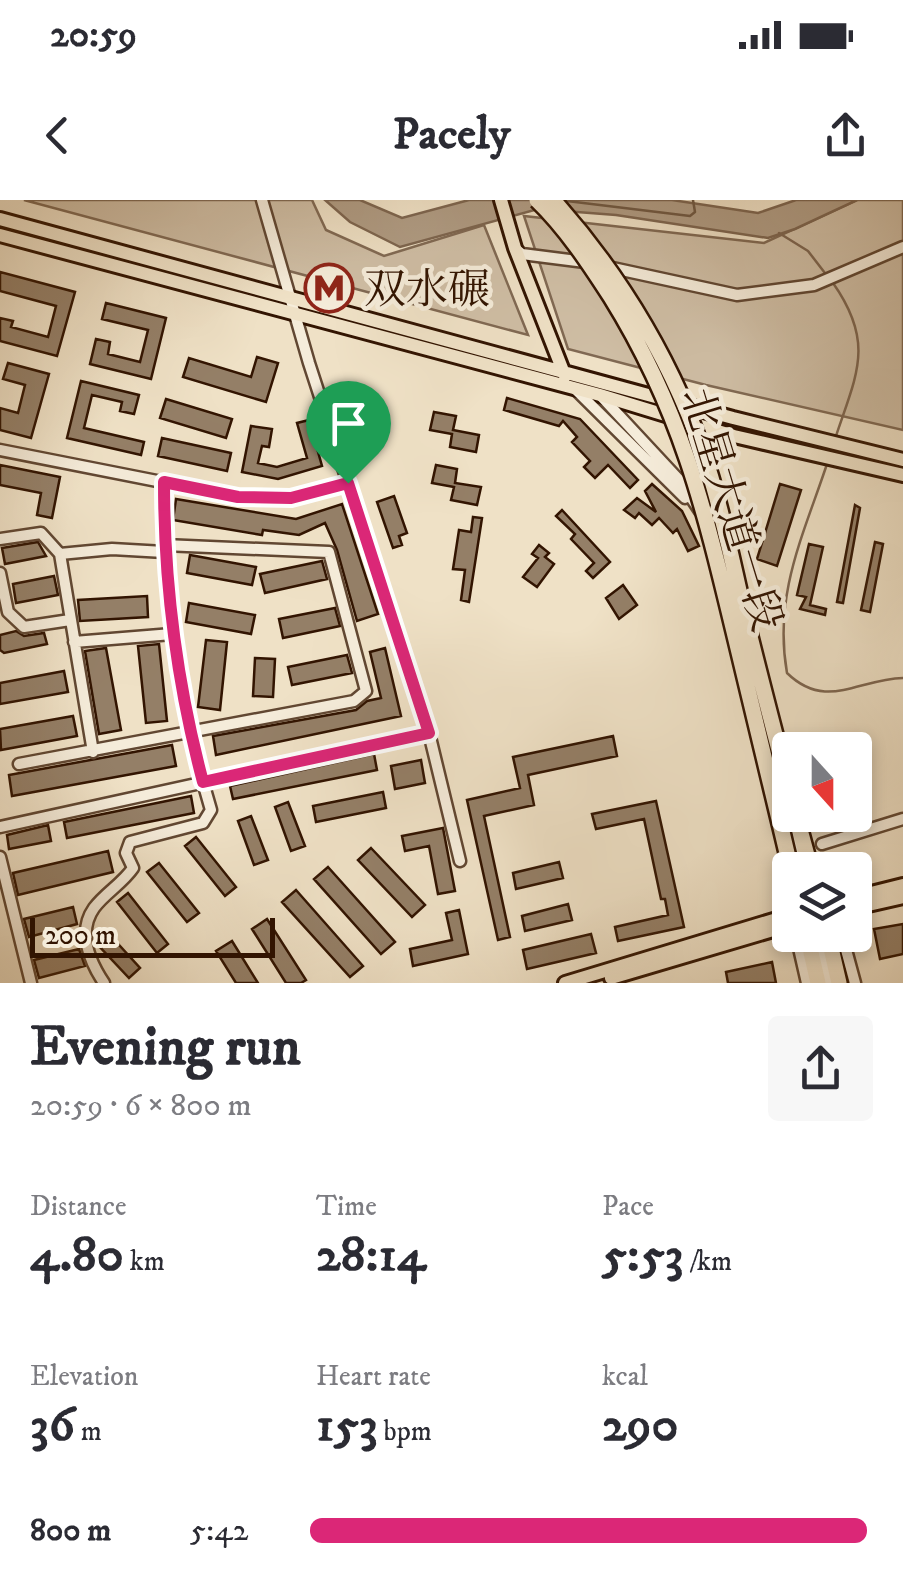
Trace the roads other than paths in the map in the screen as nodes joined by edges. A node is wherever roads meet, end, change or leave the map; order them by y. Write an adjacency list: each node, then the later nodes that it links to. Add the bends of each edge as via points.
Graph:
1 (262, 200): 9 (street)
2 (501, 200): 8 (main road)
3 (537, 200): 37 (highway, 北星大道一段, bridge, via 613,301 679,429 708,522)
4 (553, 200): 27 (highway, 北星大道一段, bridge, via 638,313 697,436)
5 (0, 219): 9 (main road)
6 (0, 235): 10 (main road)
7 (903, 247): 8 (street, via 814,285 736,294)
8 (515, 248): 11 (main road)
9 (292, 300): 10 (street); 11 (main road)
10 (296, 315): 12 (main road); 18 (street)
11 (562, 372): 12 (main road); 15 (main road)
12 (576, 390): 13 (main road); 19 (street)
13 (600, 395): 16 (main road, via 734,436); 19 (street)
14 (0, 450): 17 (street)
15 (903, 460)
16 (903, 475)
17 (164, 482): 18 (street, via 238,497 291,498); 21 (street)
18 (348, 483): 30 (street)
19 (702, 514): 28 (street, via 744,583); 38 (street); 39 (street, via 716,534 732,587)
20 (0, 539): 22 (street, via 41,534)
21 (164, 549): 22 (street); 25 (street); 29 (street, via 329,552 366,691 354,701)
22 (60, 554): 24 (street)
23 (0, 573): 24 (street, via 8,612 24,628)
24 (70, 620): 26 (street)
25 (172, 634): 26 (street); 29 (street)
26 (74, 642): 31 (street)
27 (775, 732)
28 (780, 732)
29 (190, 733): 31 (street); 33 (street)
30 (429, 733): 33 (street); 41 (street)
31 (92, 752): 32 (street)
32 (19, 764)
33 (203, 782): 35 (street); 54 (street, via 211,810 203,822 130,842 126,853 133,868 92,910 85,937)
34 (903, 819): 36 (street)
35 (0, 827)
36 (822, 844)
37 (786, 852)
38 (786, 852)
39 (798, 852)
40 (0, 856): 53 (street)
41 (460, 860)
42 (903, 885): 43 (main road)
43 (872, 893)
44 (903, 896): 45 (main road)
45 (872, 904)
46 (772, 920): 55 (main road)
47 (772, 930): 56 (main road)
48 (800, 952): 57 (street)
49 (811, 952): 58 (highway)
50 (821, 952): 59 (street)
51 (832, 952): 60 (highway)
52 (846, 952): 61 (street)
53 (31, 983)
54 (104, 983)
55 (565, 983)
56 (594, 983)
57 (808, 983)
58 (818, 983)
59 (828, 983)
60 (839, 983)
61 (854, 983)

